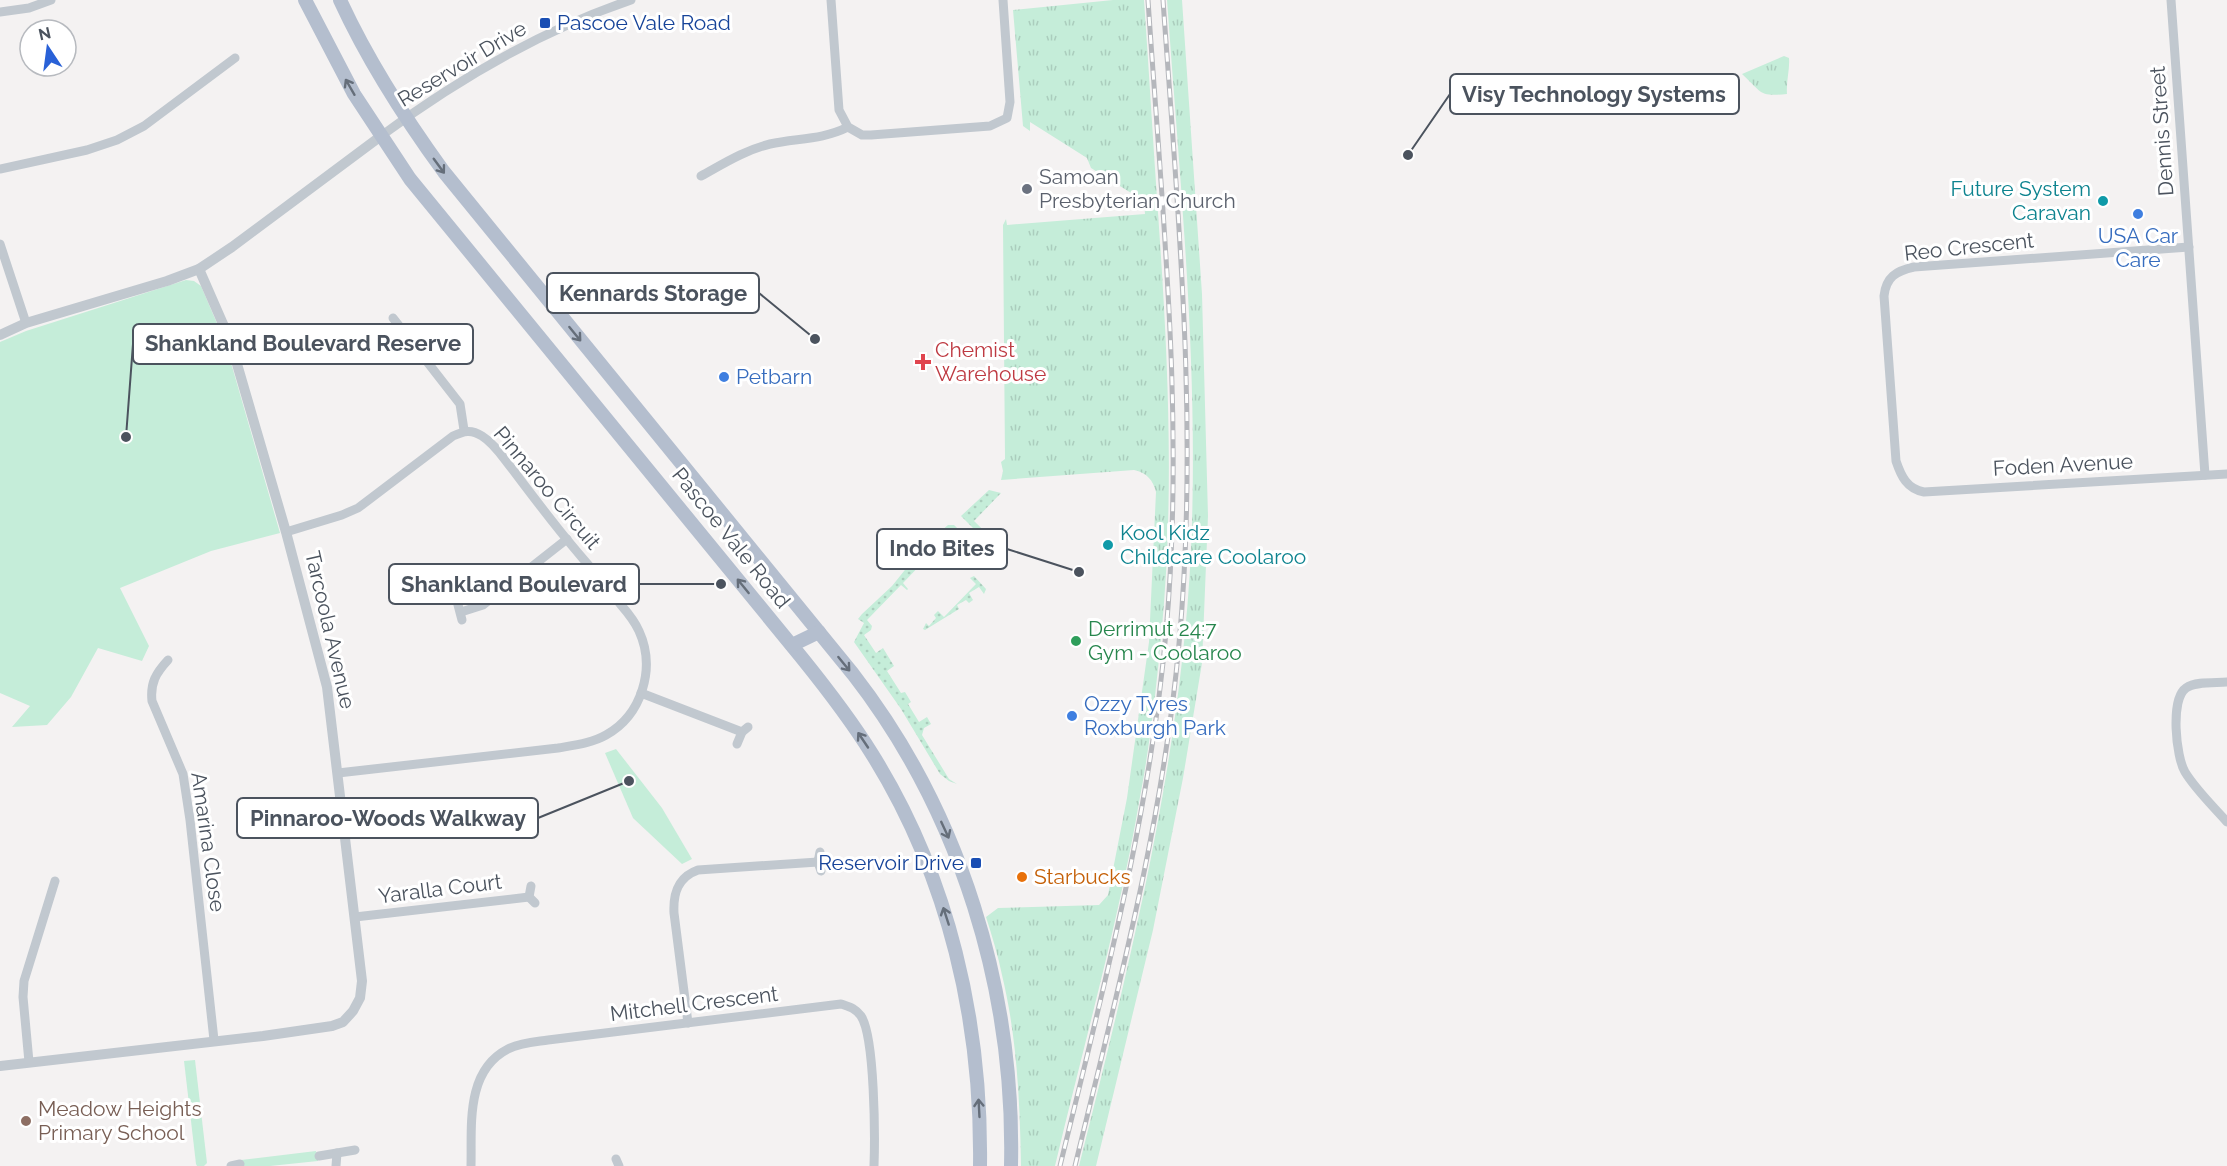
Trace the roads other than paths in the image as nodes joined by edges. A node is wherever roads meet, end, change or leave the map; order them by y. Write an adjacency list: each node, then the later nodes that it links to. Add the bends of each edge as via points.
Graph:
1 (51, 0): 8 (street, via 29,9)
2 (305, 0): 12 (main road, Pascoe Vale Road, one-way to 2)
3 (340, 0): 10 (main road, Pascoe Vale Road, via 360,42)
4 (632, 0): 10 (street, Reservoir Drive, via 538,40)
5 (831, 0): 11 (street, via 839,110)
6 (1003, 0): 11 (street, via 1010,102 1007,118 990,126 871,135)
7 (2171, 0): 16 (street, Dennis Street)
8 (0, 12)
9 (235, 58): 13 (street, via 144,126 117,140)
10 (406, 118): 12 (street, Reservoir Drive); 28 (main road, Pascoe Vale Road, one-way to 28, via 473,209)
11 (848, 127): 14 (street, via 824,137 758,148)
12 (381, 136): 17 (street); 29 (main road, Pascoe Vale Road, one-way to 12, via 430,205)
13 (0, 169)
14 (701, 176)
15 (0, 244): 19 (street)
16 (2189, 247): 23 (street, Dennis Street); 24 (street, Reo Crescent, via 1914,267 1891,276 1884,296 1896,461)
17 (199, 269): 19 (street); 25 (street, Tarcoola Avenue, via 230,340)
18 (397, 308): 21 (street, via 389,320 460,404)
19 (26, 323): 20 (street)
20 (0, 335)
21 (464, 430): 25 (street, Pinnaroo Circuit, via 358,508); 26 (street, Pinnaroo Circuit, via 474,431 494,446)
22 (2227, 474): 23 (street, Foden Avenue)
23 (2205, 475): 24 (street, Foden Avenue, via 1924,492)
24 (1905, 482)
25 (286, 532): 34 (street, Tarcoola Avenue, via 327,687)
26 (567, 539): 27 (street, via 483,605 461,616); 32 (street, Pinnaroo Circuit, via 639,629 646,658)
27 (457, 601)
28 (814, 627): 29 (main road); 51 (main road, Pascoe Vale Road, one-way to 51, via 865,691 908,756 967,885 985,941 1004,1033 1012,1124)
29 (792, 645): 50 (main road, Pascoe Vale Road, one-way to 29, via 980,1105 972,1028 956,949 932,875 872,753)
30 (170, 658): 41 (street, Amarina Close, via 156,673 151,689 156,713 183,774)
31 (2227, 682): 35 (street, via 2186,688 2176,709 2182,767)
32 (641, 693): 33 (street, via 745,730); 34 (street, Pinnaroo Circuit, via 624,722 585,743)
33 (737, 744)
34 (338, 773): 39 (street, Tarcoola Avenue)
35 (2227, 822)
36 (819, 861): 40 (street, via 698,870 677,886 674,913)
37 (56, 878): 42 (street, via 24,981)
38 (531, 886): 39 (street, Yaralla Court, via 532,900)
39 (355, 917): 41 (street, Tarcoola Avenue, via 362,981 360,998 343,1022)
40 (688, 1023): 48 (street, Mitchell Crescent, via 540,1041 507,1049 477,1085); 49 (street, Mitchell Crescent, via 826,1005 854,1008 867,1035)
41 (214, 1040): 42 (street, Tarcoola Avenue)
42 (29, 1062): 43 (street, Tarcoola Avenue)
43 (0, 1066)
44 (355, 1150): 45 (street)
45 (337, 1153): 46 (street); 47 (street)
46 (319, 1156)
47 (336, 1166)
48 (471, 1166)
49 (874, 1166)
50 (980, 1166)
51 (1011, 1166)

